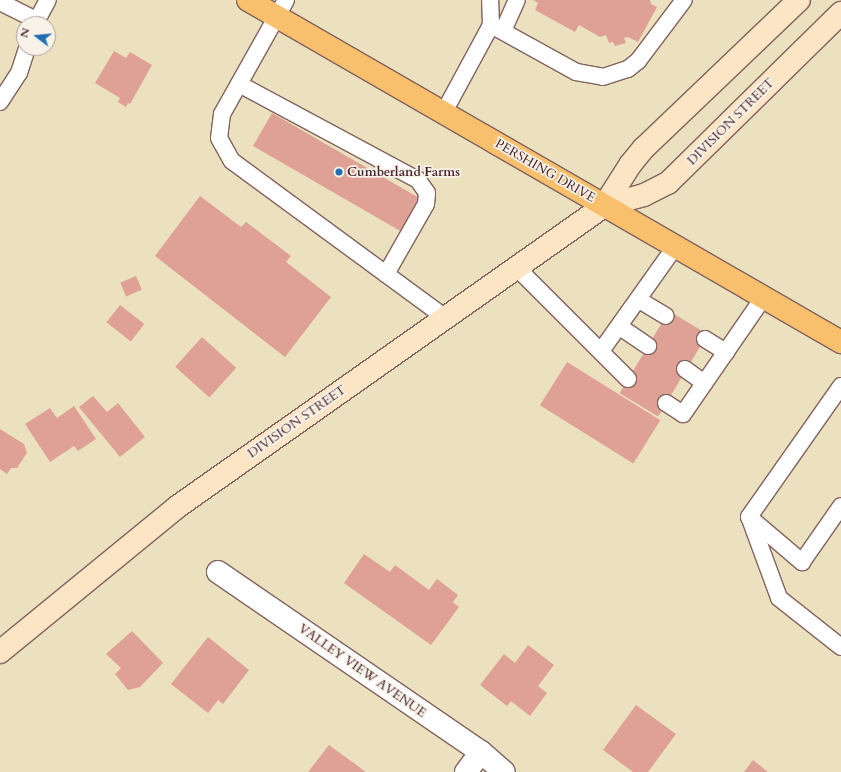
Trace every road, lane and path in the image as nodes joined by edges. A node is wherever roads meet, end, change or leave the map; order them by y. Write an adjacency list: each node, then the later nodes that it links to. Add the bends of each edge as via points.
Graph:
1 (48, 0): 11 (lane)
2 (248, 0): 8 (main road, PERSHING DRIVE)
3 (490, 0): 12 (lane)
4 (517, 0): 12 (lane)
5 (684, 0): 12 (lane, via 638,61 628,69 609,76 576,72)
6 (799, 0): 17 (street, DIVISION STREET, via 644,148)
7 (0, 2): 10 (lane)
8 (282, 8): 14 (lane); 16 (main road, PERSHING DRIVE)
9 (841, 13): 17 (street, DIVISION STREET, via 668,182 644,195)
10 (24, 16)
11 (39, 16)
12 (497, 28): 16 (lane)
13 (24, 56): 15 (lane, via 19,73)
14 (239, 84): 20 (lane, via 222,114 219,138 232,161); 20 (lane, via 418,180 427,193 426,204)
15 (0, 102)
16 (444, 112): 17 (main road, PERSHING DRIVE)
17 (604, 206): 18 (main road, PERSHING DRIVE); 19 (street, DIVISION STREET)
18 (675, 247): 21 (main road, PERSHING DRIVE); 22 (lane)
19 (517, 268): 24 (street, DIVISION STREET); 29 (lane)
20 (386, 274): 24 (lane)
21 (763, 298): 27 (main road, PERSHING DRIVE); 30 (lane)
22 (638, 300): 23 (lane); 25 (lane)
23 (666, 316)
24 (446, 318): 40 (street, DIVISION STREET, via 177,507)
25 (620, 327): 28 (lane); 29 (lane)
26 (704, 339): 30 (lane)
27 (841, 342)
28 (648, 346)
29 (601, 351): 32 (lane)
30 (726, 352): 33 (lane)
31 (686, 369): 33 (lane)
32 (628, 379)
33 (704, 382): 35 (lane, via 683,414)
34 (841, 386): 37 (lane)
35 (666, 403)
36 (841, 506): 37 (lane, via 802,562)
37 (749, 517): 39 (lane, via 779,598)
38 (218, 572): 41 (street, VALLEY VIEW AVENUE)
39 (841, 647)
40 (0, 652)
41 (480, 752): 42 (street); 43 (street, VALLEY VIEW AVENUE)
42 (466, 772)
43 (504, 772)

